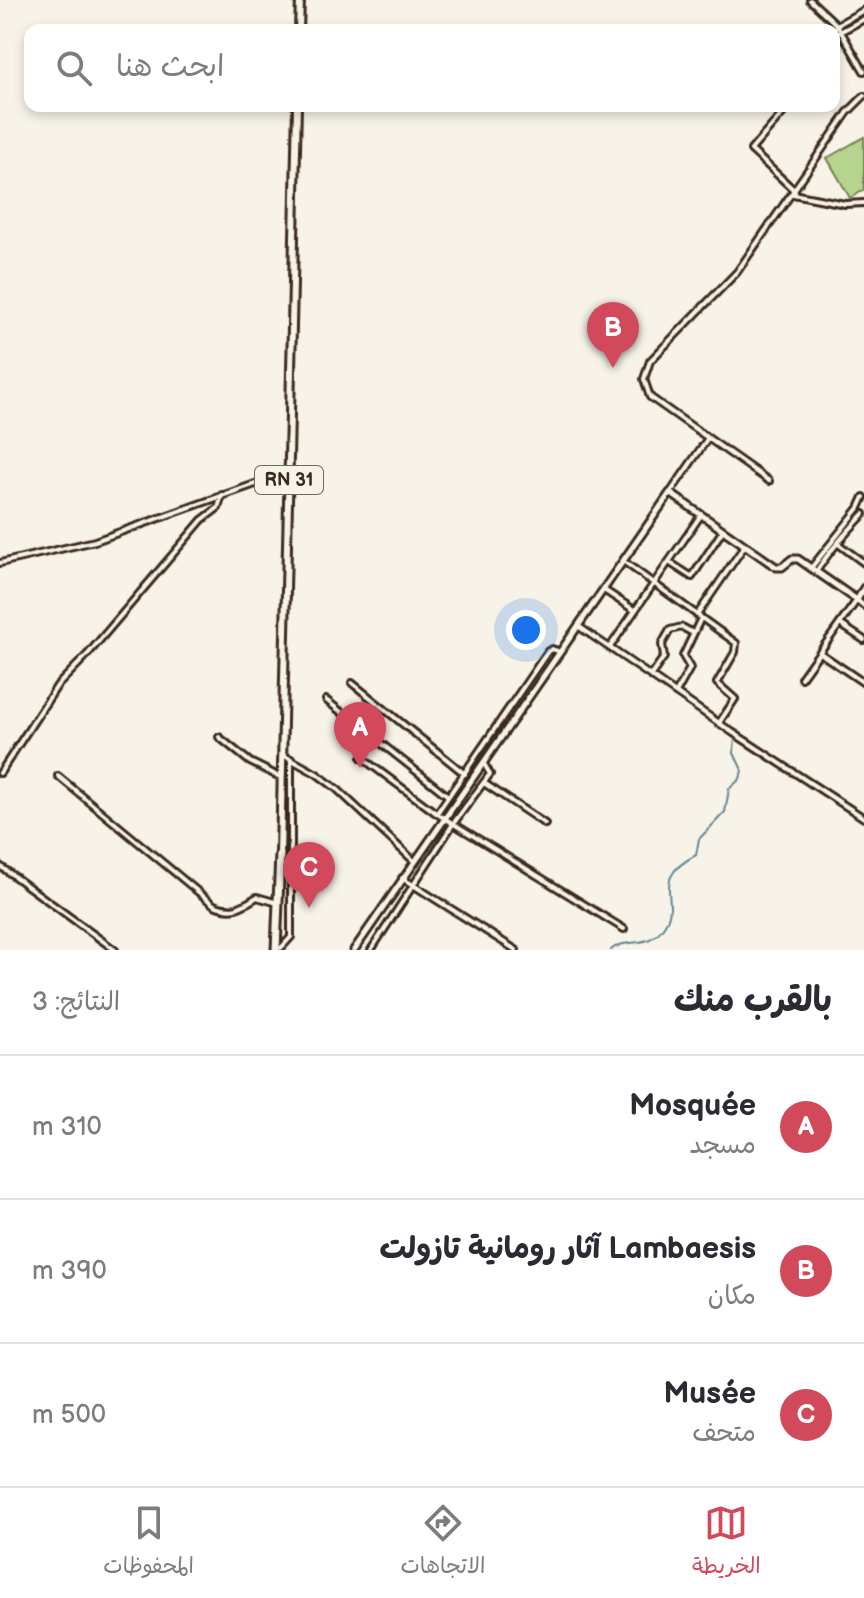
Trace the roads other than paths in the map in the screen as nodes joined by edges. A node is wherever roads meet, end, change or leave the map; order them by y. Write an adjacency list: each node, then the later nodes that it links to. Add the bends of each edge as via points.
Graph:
1 (300, 0): 5 (main road)
2 (810, 0): 6 (street)
3 (864, 10): 7 (street)
4 (864, 19): 8 (street)
5 (299, 24)
6 (836, 24)
7 (839, 24)
8 (841, 32): 9 (street)
9 (863, 68)
10 (864, 96): 13 (street)
11 (297, 112): 17 (main road, RN 31)
12 (784, 112): 13 (street, via 751,150)
13 (794, 193): 14 (street); 15 (street, via 737,272 647,368 644,379 650,397)
14 (864, 203)
15 (708, 438): 16 (street); 18 (street)
16 (769, 481)
17 (289, 488): 19 (street, via 266,481); 53 (main road, RN 31)
18 (670, 493): 22 (street); 26 (street)
19 (222, 495): 28 (street, via 84,544); 57 (street, via 217,510 202,520 57,686)
20 (864, 497): 30 (street)
21 (864, 514): 24 (street)
22 (701, 515): 23 (street); 27 (street)
23 (723, 530): 25 (street); 27 (street, via 692,577)
24 (837, 542): 29 (street); 30 (street)
25 (745, 545): 30 (street, via 778,568 795,558); 37 (street)
26 (623, 561): 31 (street); 33 (street)
27 (669, 562): 31 (street)
28 (0, 563)
29 (864, 563)
30 (814, 570): 34 (street)
31 (653, 585): 36 (street); 37 (street)
32 (864, 588): 34 (street)
33 (604, 590): 36 (street); 39 (street)
34 (857, 600): 35 (street); 38 (street)
35 (864, 606)
36 (634, 610): 42 (street)
37 (699, 616): 40 (street); 51 (street, via 737,645 717,683 735,698)
38 (840, 624): 41 (street); 44 (street)
39 (578, 626): 42 (street); 43 (street)
40 (693, 633): 45 (street, via 682,627 670,630 662,644 664,657); 49 (street, via 683,656 690,669)
41 (864, 640)
42 (610, 647): 45 (street)
43 (560, 652): 56 (street); 58 (street, via 548,651)
44 (819, 653): 46 (street); 48 (street)
45 (651, 675): 49 (street)
46 (801, 678)
47 (352, 683): 58 (street)
48 (864, 683)
49 (676, 693): 51 (street)
50 (326, 700): 62 (street)
51 (719, 723): 64 (street)
52 (219, 737): 60 (street)
53 (282, 754): 55 (street); 60 (main road, RN 31)
54 (362, 758): 63 (street)
55 (291, 759): 69 (street, via 337,789); 75 (street, via 292,931 291,940)
56 (484, 764): 61 (street, via 490,771); 65 (street)
57 (0, 773)
58 (465, 774): 62 (street)
59 (58, 776): 73 (street, via 214,905 237,908 257,897)
60 (282, 778): 68 (main road, RN 31)
61 (484, 783): 66 (street); 67 (street)
62 (448, 796): 63 (street)
63 (436, 813): 65 (street)
64 (864, 818)
65 (445, 819): 66 (street); 69 (street)
66 (453, 824): 72 (street); 74 (street)
67 (545, 824)
68 (280, 854): 73 (highway, RN 31); 75 (highway, RN 31)
69 (414, 861): 71 (street)
70 (0, 866): 76 (street)
71 (402, 878): 72 (street); 77 (street)
72 (412, 885): 78 (street); 79 (street)
73 (278, 903): 75 (highway, RN 31)
74 (624, 929)
75 (280, 949)
76 (115, 950)
77 (354, 950)
78 (371, 950)
79 (516, 950)

